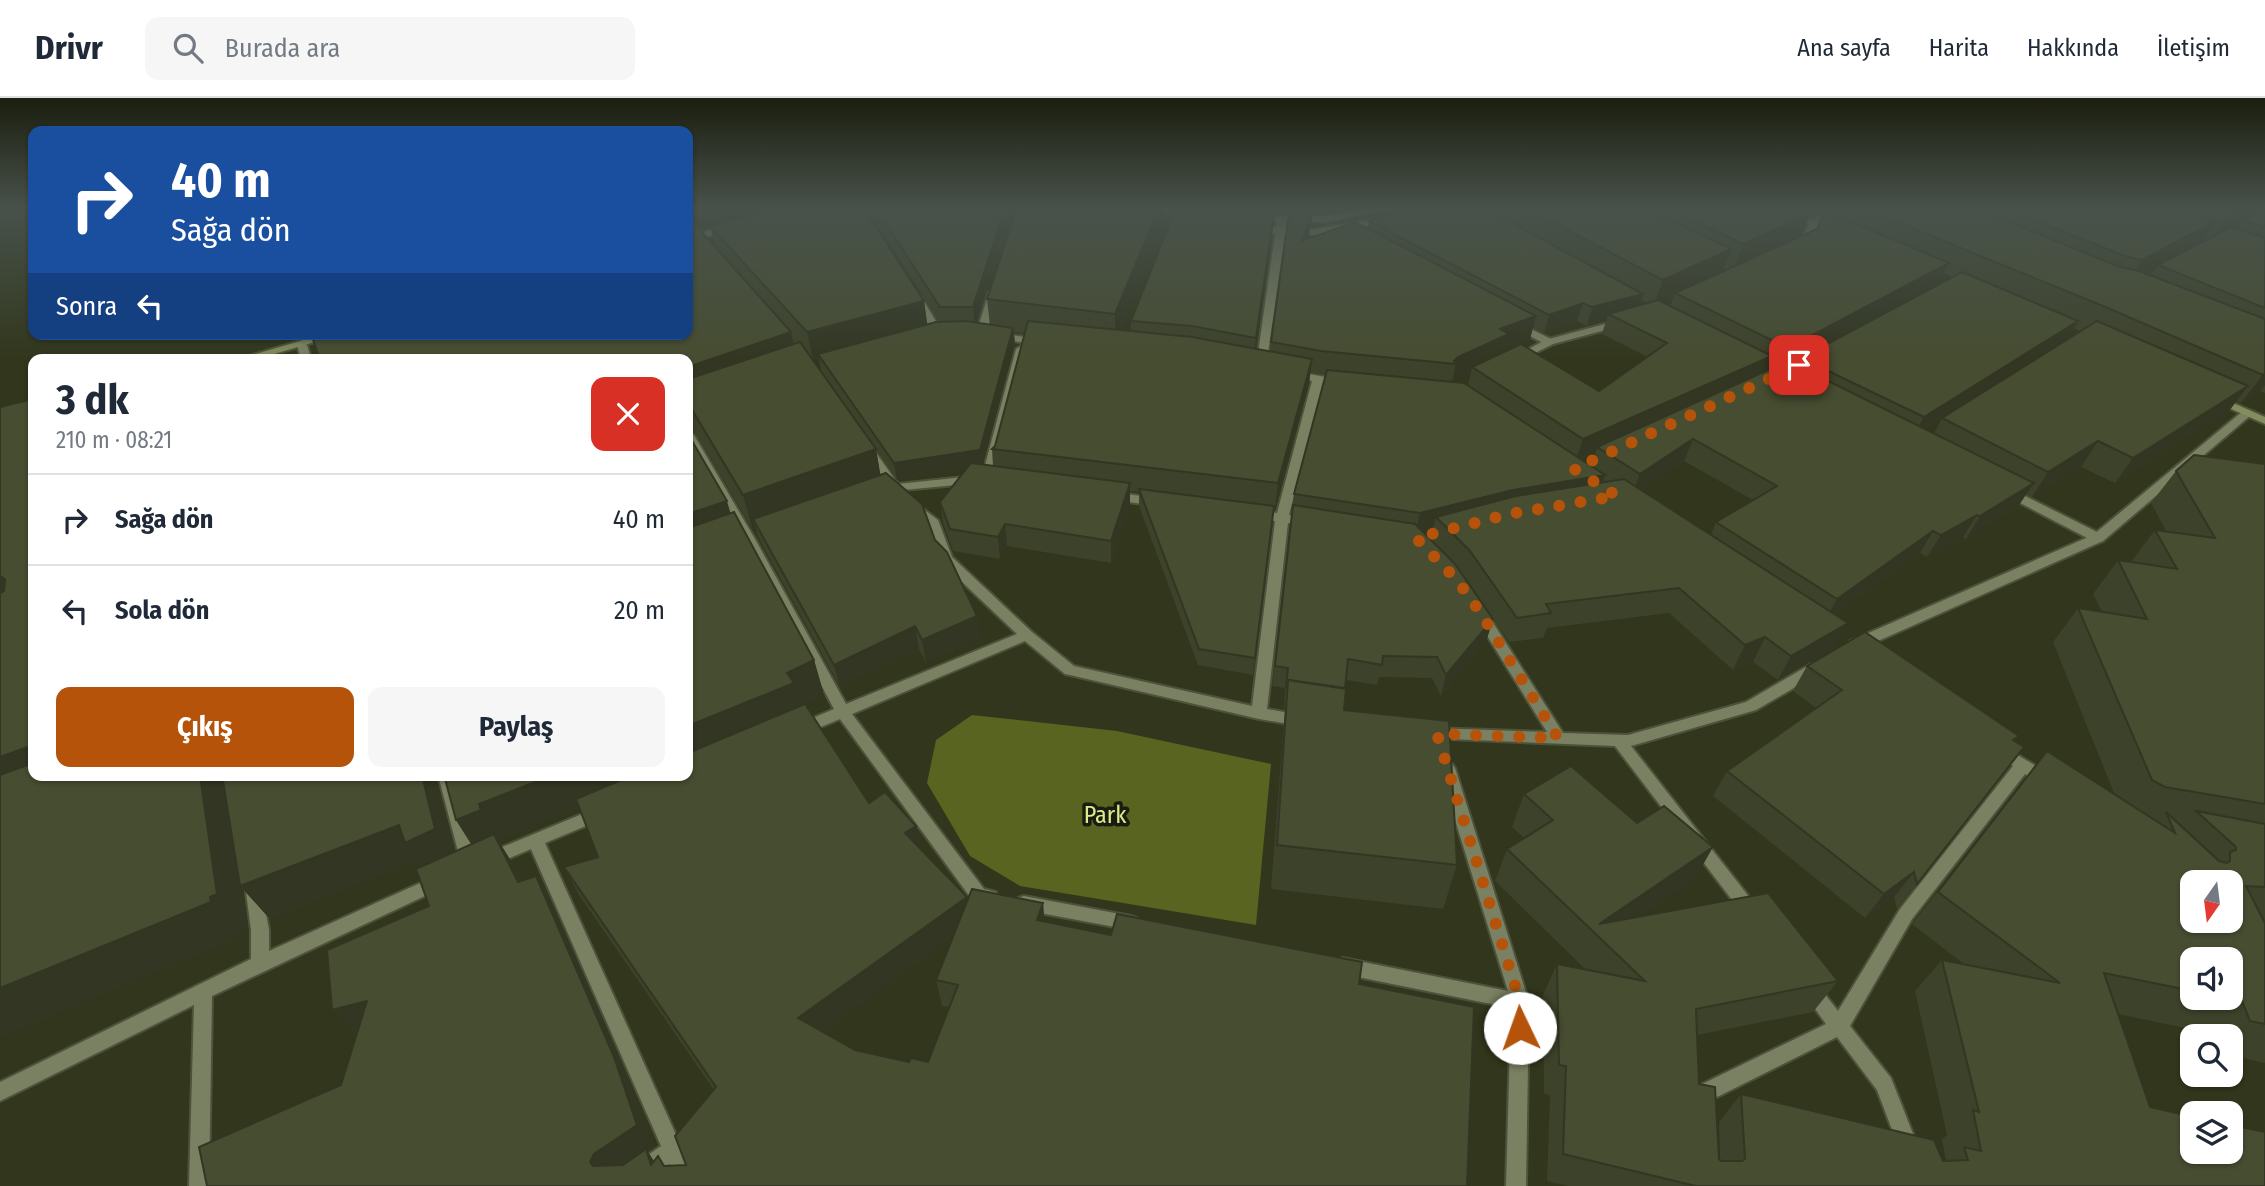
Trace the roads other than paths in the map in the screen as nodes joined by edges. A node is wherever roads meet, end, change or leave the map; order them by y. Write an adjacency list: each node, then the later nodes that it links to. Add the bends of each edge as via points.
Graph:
1 (1277, 259): 17 (street, via 1266,368)
2 (996, 283): 7 (street)
3 (910, 288): 8 (street, via 943,333)
4 (1501, 316): 11 (street)
5 (1627, 321): 11 (street)
6 (968, 332): 7 (street)
7 (981, 334): 10 (street)
8 (925, 336)
9 (318, 340): 13 (main road)
10 (1024, 340): 12 (street); 24 (street, via 989,471)
11 (1549, 342): 16 (street)
12 (1051, 343)
13 (302, 345): 14 (main road); 15 (street)
14 (265, 354)
15 (305, 354)
16 (1503, 364)
17 (1318, 380): 18 (street); 33 (street)
18 (1353, 385)
19 (2200, 391): 20 (main road)
20 (2247, 413): 21 (main road); 35 (street)
21 (2265, 421)
22 (693, 443): 38 (street)
23 (863, 443): 26 (street)
24 (969, 478): 25 (street); 26 (street); 30 (street)
25 (995, 481)
26 (894, 487): 29 (street); 37 (street, via 937,519 946,559)
27 (2000, 488): 35 (street)
28 (1100, 494): 31 (street)
29 (867, 496)
30 (955, 496)
31 (1166, 503)
32 (1244, 513): 33 (street)
33 (1282, 517): 34 (street); 39 (street)
34 (1320, 523)
35 (2098, 538): 43 (street, via 1843,652 1751,706)
36 (1470, 600): 42 (street)
37 (1027, 635): 38 (street); 39 (street, via 1070,670)
38 (843, 712): 41 (street); 52 (street, via 979,895)
39 (1259, 713): 40 (street)
40 (1313, 722)
41 (778, 738)
42 (1558, 738): 43 (street); 58 (street, via 1430,734)
43 (1619, 741): 53 (street)
44 (1988, 742): 45 (street)
45 (2022, 766): 47 (street); 59 (street, via 1906,914)
46 (448, 781): 51 (street)
47 (2059, 787)
48 (617, 805): 49 (street)
49 (535, 840): 51 (street); 62 (street)
50 (250, 865): 54 (street)
51 (470, 867): 54 (street)
52 (1151, 927)
53 (1764, 929)
54 (260, 963): 57 (street)
55 (1329, 963): 58 (street)
56 (1798, 972): 59 (street)
57 (203, 991): 60 (street); 64 (street)
58 (1520, 1002): 67 (street)
59 (1839, 1027): 61 (street, via 1705,1093); 63 (street, via 1884,1084)
60 (0, 1092)
61 (1706, 1119)
62 (673, 1150): 65 (street); 66 (street)
63 (1914, 1161)
64 (199, 1186)
65 (620, 1186)
66 (689, 1186)
67 (1516, 1186)

